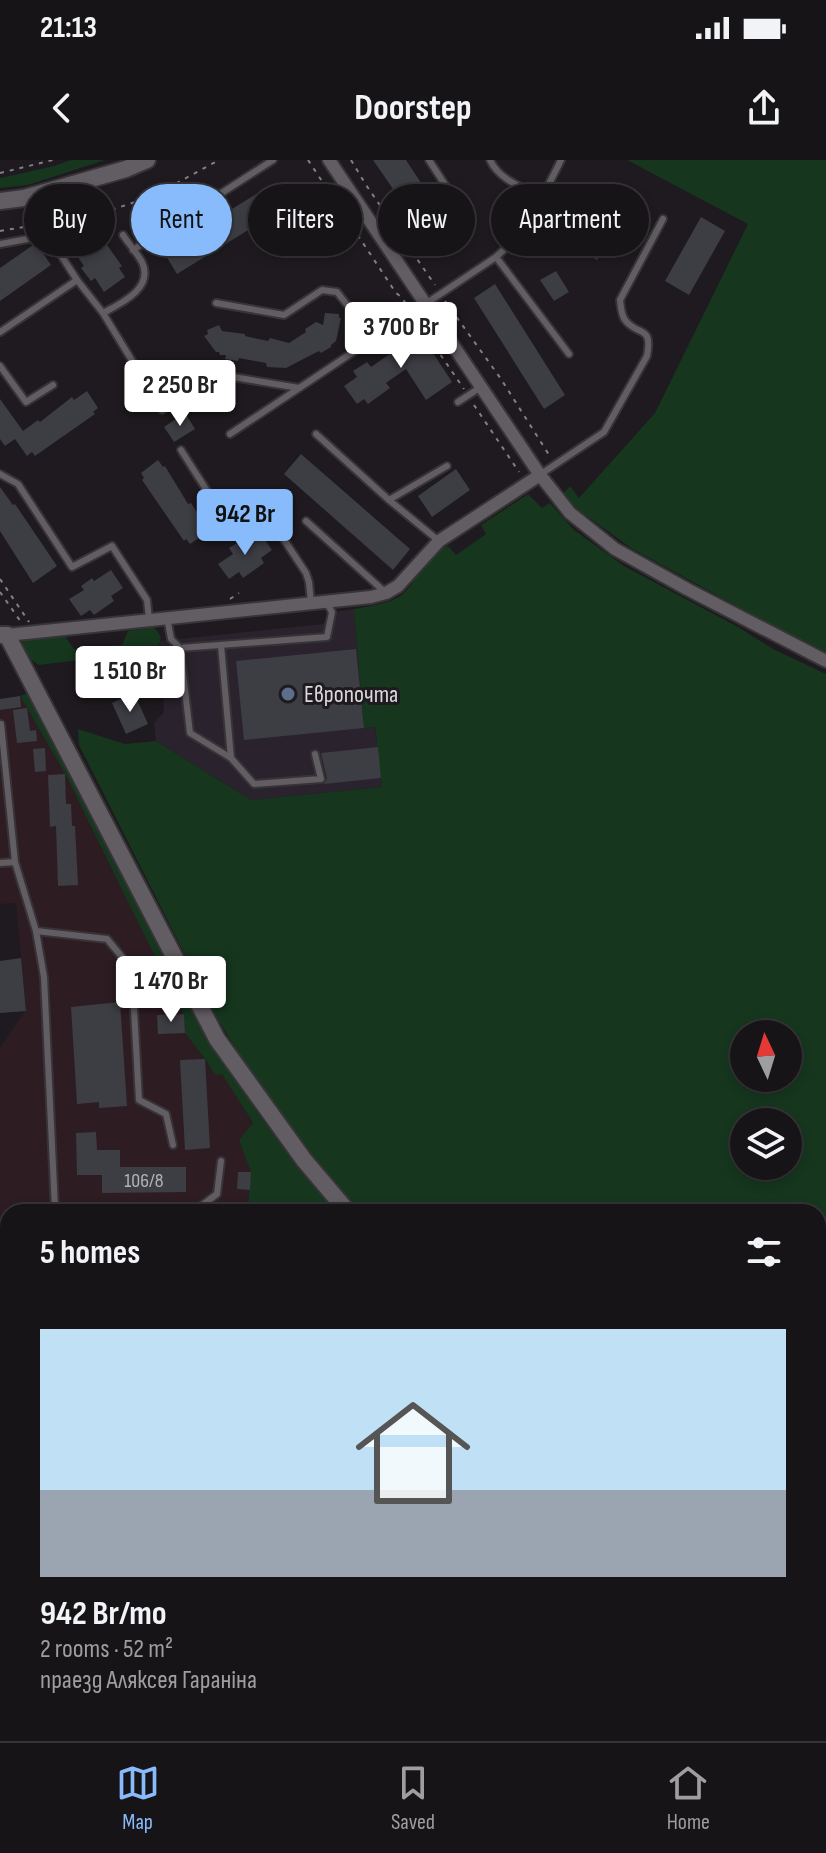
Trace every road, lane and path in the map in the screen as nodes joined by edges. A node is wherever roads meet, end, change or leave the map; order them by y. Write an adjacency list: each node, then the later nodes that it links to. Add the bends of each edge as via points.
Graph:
1 (53, 160): 11 (path)
2 (147, 160): 10 (street)
3 (219, 160): 19 (path, via 153,196)
4 (273, 160): 16 (lane)
5 (329, 160): 33 (street)
6 (351, 160): 31 (path)
7 (429, 160): 13 (lane)
8 (490, 160): 14 (lane)
9 (561, 160): 15 (lane)
10 (125, 164): 12 (street)
11 (0, 173)
12 (66, 184)
13 (445, 184)
14 (517, 184)
15 (550, 184)
16 (232, 186)
17 (24, 198): 18 (street)
18 (0, 201)
19 (115, 209)
20 (663, 219): 48 (lane, via 620,300 626,322 646,333 647,356 604,432)
21 (24, 227): 22 (path)
22 (0, 231)
23 (123, 235): 26 (lane)
24 (24, 240): 25 (lane)
25 (0, 244)
26 (131, 247)
27 (62, 256): 30 (lane)
28 (137, 256): 34 (lane, via 146,276 143,285)
29 (496, 257): 31 (lane); 37 (lane)
30 (77, 280): 34 (lane); 35 (lane)
31 (440, 293): 33 (lane); 48 (path)
32 (216, 303): 36 (lane, via 284,315 322,290 337,292)
33 (425, 303): 36 (lane); 41 (street)
34 (103, 313): 44 (lane)
35 (0, 332)
36 (373, 338): 42 (lane)
37 (569, 354)
38 (0, 366): 40 (lane, via 26,402)
39 (215, 374): 42 (lane)
40 (53, 385)
41 (481, 387): 43 (lane); 51 (street)
42 (299, 388): 45 (lane)
43 (458, 402)
44 (162, 410)
45 (230, 434)
46 (316, 434): 52 (lane)
47 (181, 450): 59 (lane, via 232,530 265,511 306,573)
48 (555, 464): 51 (lane)
49 (447, 466): 52 (lane)
50 (0, 474): 61 (lane, via 18,484 72,567 112,546 147,600)
51 (540, 475): 54 (street); 67 (street, via 570,513 615,549)
52 (389, 500): 54 (lane)
53 (306, 521): 57 (lane)
54 (439, 541): 57 (street)
55 (1, 581): 63 (path)
56 (0, 592): 62 (path)
57 (386, 593): 58 (street)
58 (326, 602): 59 (street); 65 (lane, via 332,612 327,637)
59 (311, 603): 60 (street)
60 (167, 617): 61 (street); 66 (lane, via 171,639)
61 (149, 619): 64 (street)
62 (22, 623)
63 (30, 623)
64 (4, 635): 78 (street, via 217,1039)
65 (221, 645): 66 (lane); 70 (lane)
66 (180, 648): 70 (lane, via 190,733)
67 (826, 661)
68 (1, 724): 71 (lane)
69 (315, 754): 70 (lane, via 321,779 254,784)
70 (231, 758)
71 (15, 862): 72 (lane); 73 (lane)
72 (0, 863)
73 (36, 931): 74 (lane, via 107,939 122,957 133,991 139,1100 166,1114); 76 (lane, via 44,977)
74 (173, 1145)
75 (221, 1161): 77 (lane, via 217,1194)
76 (55, 1204)
77 (204, 1204)
78 (341, 1204)

